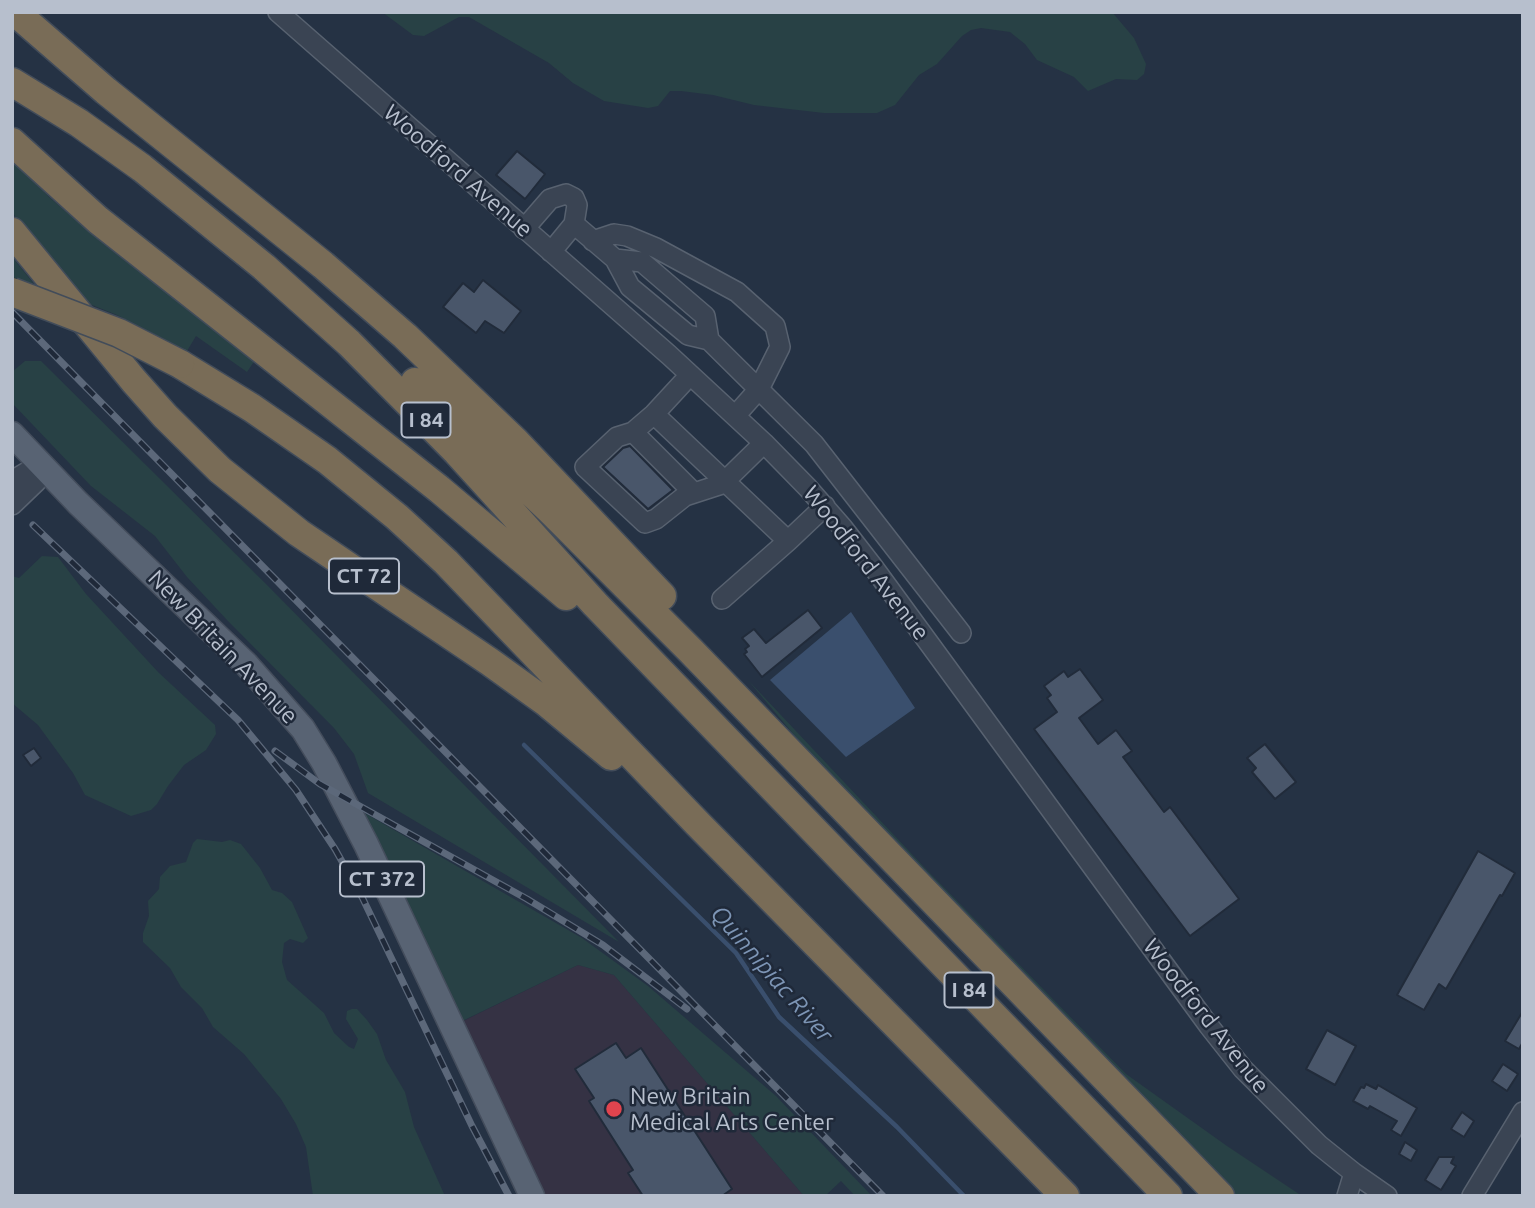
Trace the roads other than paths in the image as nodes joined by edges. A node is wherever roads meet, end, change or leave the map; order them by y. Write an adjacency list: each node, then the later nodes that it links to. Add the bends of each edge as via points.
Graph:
1 (15, 12): 28 (highway, via 323,265 469,395 659,593)
2 (278, 12): 7 (street, Woodford Avenue)
3 (12, 82): 6 (highway, I 84, via 110,145)
4 (12, 142): 29 (highway, via 108,229 526,561 710,735)
5 (573, 224): 7 (street, via 577,205 566,194 550,199); 9 (street); 10 (street)
6 (215, 225): 28 (highway, via 300,283 404,373 574,534); 29 (highway, I 84, via 411,403 577,585)
7 (524, 229): 10 (street, Woodford Avenue)
8 (12, 232): 30 (highway, CT 72, via 134,382 220,470 299,533 547,703)
9 (593, 241): 13 (street, via 615,259 631,287 688,335 709,340); 13 (street, via 614,234 656,248 737,292 775,326 780,347)
10 (551, 252): 12 (street, Woodford Avenue)
11 (12, 292): 30 (highway, bridge, via 119,333 180,364 297,439 397,517 487,603)
12 (690, 375): 14 (street); 15 (street, Woodford Avenue)
13 (758, 389): 15 (street); 27 (street, via 814,444)
14 (654, 414): 16 (street); 20 (street)
15 (734, 416): 18 (street, Woodford Avenue)
16 (633, 432): 22 (street); 22 (street, via 617,437 584,467 645,523)
17 (12, 435): 19 (main road, New Britain Avenue / CT 372)
18 (764, 443): 20 (street); 24 (street, Woodford Avenue)
19 (43, 469): 21 (street); 23 (street); 33 (main road, New Britain Avenue / CT 372, via 246,664 303,729 366,844)
20 (726, 480): 22 (street); 25 (street)
21 (12, 481)
22 (694, 493)
23 (12, 505)
24 (825, 506): 25 (street); 32 (street, Woodford Avenue, via 1243,1069)
25 (788, 541): 26 (street)
26 (722, 599)
27 (961, 633)
28 (793, 755): 36 (highway)
29 (771, 785): 35 (highway, I 84)
30 (753, 880): 34 (highway)
31 (1523, 1112): 39 (street)
32 (1354, 1173): 37 (street); 38 (street, Woodford Avenue)
33 (532, 1196)
34 (1065, 1196)
35 (1168, 1196)
36 (1220, 1196)
37 (1347, 1196)
38 (1387, 1196)
39 (1472, 1196)

